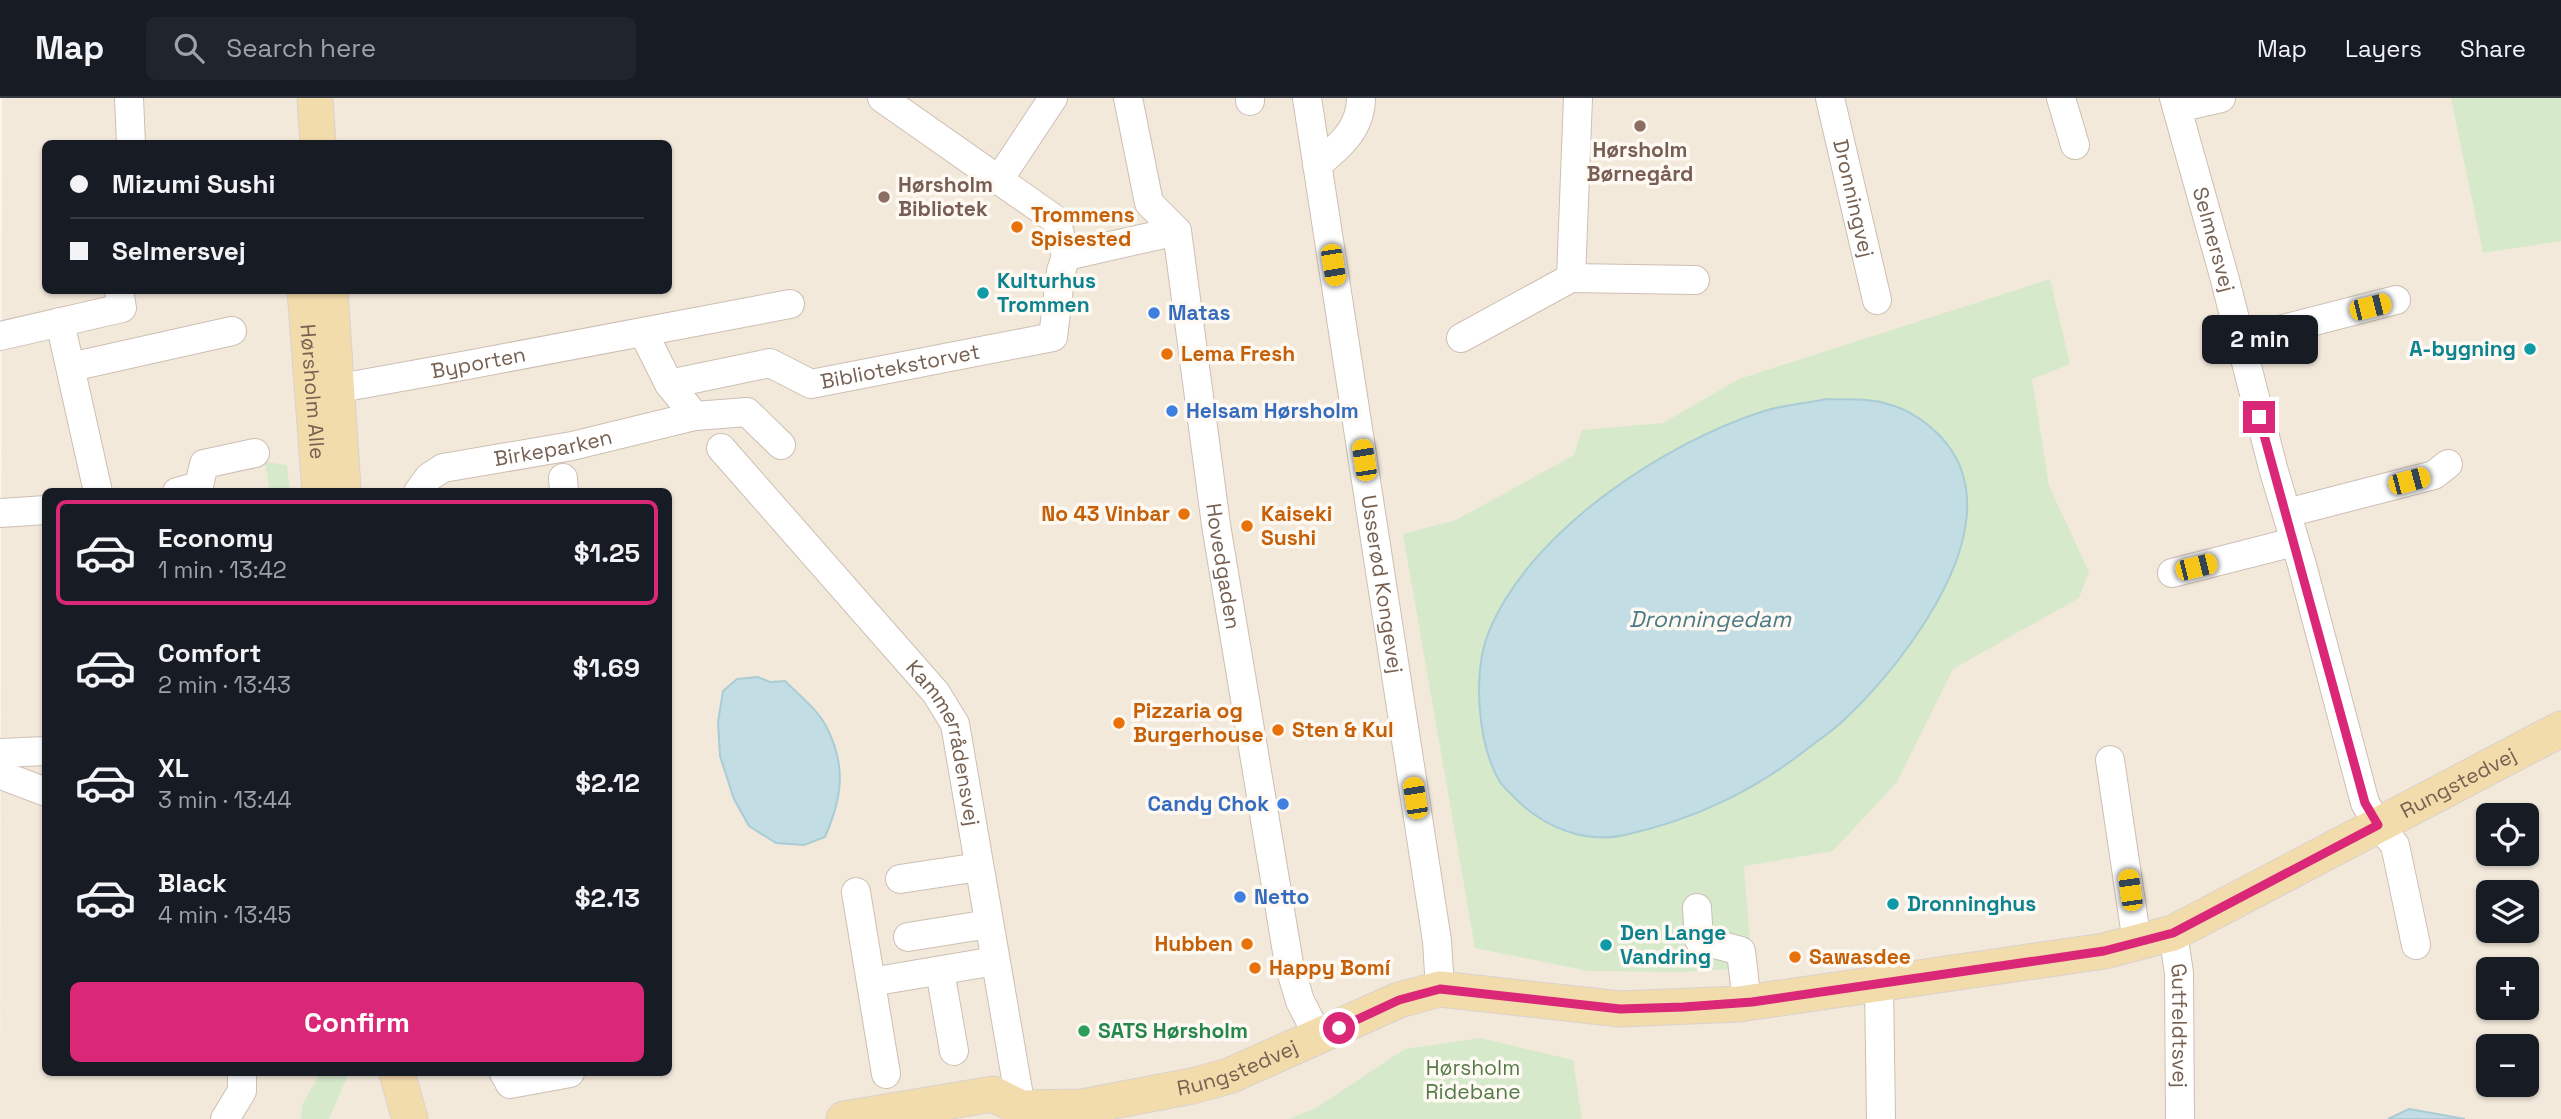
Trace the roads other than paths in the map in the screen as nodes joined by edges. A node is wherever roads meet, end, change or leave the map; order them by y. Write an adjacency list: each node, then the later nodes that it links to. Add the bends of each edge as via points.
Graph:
1 (129, 98): 14 (street)
2 (291, 98): 15 (main road)
3 (315, 98): 16 (main road)
4 (882, 98): 19 (street, Bibliotekstorvet)
5 (1053, 98): 19 (street)
6 (1128, 98): 20 (street, via 1149,203)
7 (1307, 98): 18 (street, Usserød Kongevej)
8 (1361, 98): 18 (street, via 1355,126)
9 (1578, 98): 22 (street)
10 (1830, 98): 27 (street, Dronningvej)
11 (2061, 98): 17 (street)
12 (2221, 98): 13 (street)
13 (2176, 103): 35 (street, Selmersvej)
14 (131, 140)
15 (295, 140)
16 (318, 140)
17 (2075, 145)
18 (1317, 165): 74 (street, Usserød Kongevej, via 1435,928)
19 (998, 180): 21 (street, Bibliotekstorvet, via 1056,220)
20 (1177, 231): 21 (street); 76 (street, Hovedgaden, via 1216,525 1289,964)
21 (1064, 263): 37 (street, Bibliotekstorvet, via 1053,337 811,384 770,363)
22 (1571, 278): 23 (street); 34 (street)
23 (1695, 281)
24 (120, 294): 30 (street, via 122,308)
25 (306, 294): 38 (main road, Hørsholm Alle)
26 (330, 294): 38 (main road, Hørsholm Alle)
27 (1877, 300)
28 (2396, 300): 35 (street)
29 (790, 304): 32 (street, Byporten)
30 (60, 322): 33 (street); 36 (street)
31 (232, 331): 36 (street)
32 (643, 332): 37 (street); 38 (street, Byporten)
33 (0, 336)
34 (1461, 338)
35 (2240, 340): 51 (street, Selmersvej)
36 (71, 367): 44 (street)
37 (669, 384): 39 (street)
38 (325, 390): 46 (main road, Hørsholm Alle); 47 (main road, Hørsholm Alle)
39 (695, 416): 40 (street, via 747,412); 48 (street, Birkeparken, via 572,446 443,468)
40 (781, 445)
41 (721, 448): 61 (street, Kammerrådensvej, via 936,693 955,724)
42 (255, 453): 45 (street, via 204,464 199,486)
43 (2448, 464): 51 (street, via 2434,475)
44 (97, 488)
45 (192, 488)
46 (320, 488)
47 (342, 488)
48 (421, 488)
49 (42, 510): 50 (street)
50 (0, 513)
51 (2287, 513): 52 (street, Selmersvej)
52 (2294, 542): 53 (street); 60 (street, Selmersvej, via 2365,803)
53 (2172, 573)
54 (2561, 729): 60 (main road, Rungstedvej)
55 (42, 751): 56 (street)
56 (0, 753)
57 (2110, 760): 68 (street)
58 (0, 772): 59 (street)
59 (42, 790)
60 (2378, 825): 66 (main road, Rungstedvej); 69 (street, Selmersvej, via 2395,845)
61 (979, 867): 62 (street); 65 (street, Kammerrådensvej)
62 (900, 879)
63 (856, 892): 72 (street)
64 (1697, 908): 75 (street, via 1699,940 1741,951)
65 (989, 924): 67 (street); 70 (street, Kammerrådensvej)
66 (2173, 933): 68 (main road, Rungstedvej); 88 (street, Gutfeldtsvej, via 2179,973)
67 (908, 937)
68 (2137, 943): 73 (main road, Rungstedvej)
69 (2416, 945)
70 (996, 961): 71 (street); 83 (street, Kammerrådensvej)
71 (940, 971): 72 (street); 77 (street)
72 (871, 982): 78 (street)
73 (1879, 984): 75 (main road, Rungstedvej); 87 (street)
74 (1440, 989): 75 (main road, Rungstedvej, via 1620,1009); 76 (main road, Rungstedvej, via 1399,1000)
75 (1747, 1003)
76 (1318, 1038): 83 (main road, Rungstedvej, via 1229,1076 1192,1086)
77 (954, 1051)
78 (886, 1074)
79 (242, 1076): 84 (street, via 242,1091)
80 (398, 1076): 85 (main road)
81 (506, 1076): 82 (street, via 510,1084)
82 (554, 1076)
83 (1016, 1115): 86 (main road, Rungstedvej, via 993,1094)
84 (225, 1119)
85 (410, 1119)
86 (844, 1119)
87 (1881, 1119)
88 (2180, 1119)

